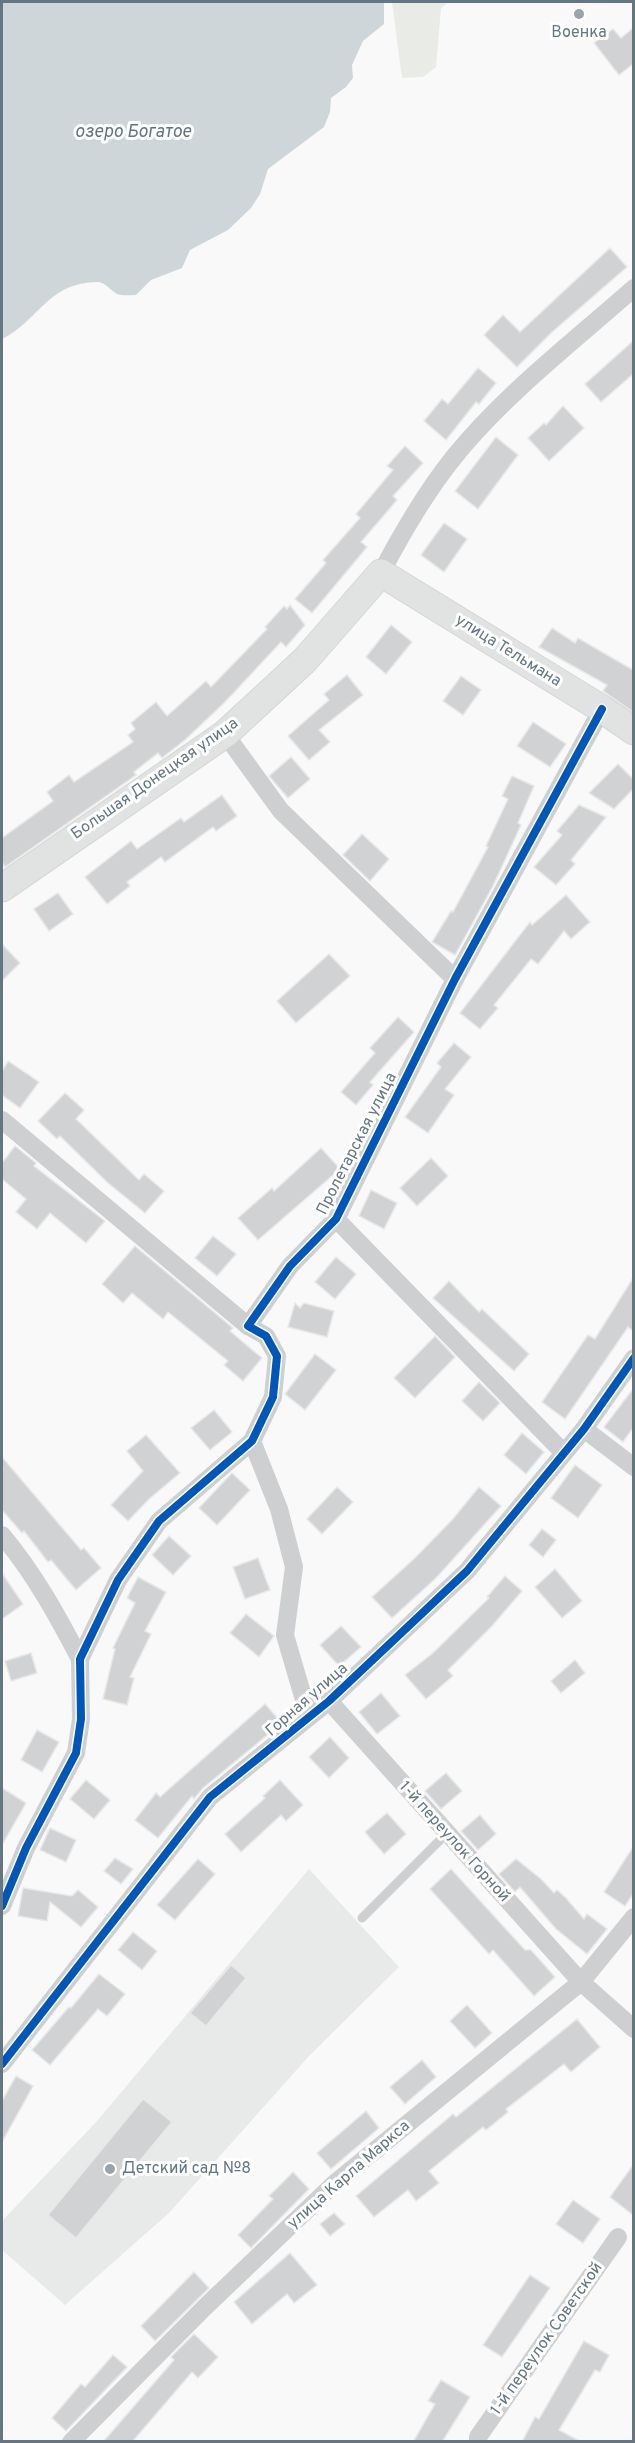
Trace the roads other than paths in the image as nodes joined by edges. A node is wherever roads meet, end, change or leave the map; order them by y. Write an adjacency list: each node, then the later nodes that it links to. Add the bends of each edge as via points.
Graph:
1 (633, 288): 2 (street, Большая Донецкая улица, via 507,400 453,457 404,528)
2 (381, 573): 3 (street, улица Тельмана); 5 (street, Большая Донецкая улица, via 305,660)
3 (602, 709): 4 (street, улица Тельмана); 7 (street, Пролетарская улица)
4 (633, 731)
5 (225, 734): 6 (street, Большая Донецкая улица); 7 (street, via 281,811)
6 (2, 888)
7 (455, 979): 9 (street, Пролетарская улица)
8 (2, 1120): 10 (street)
9 (336, 1219): 10 (street, Пролетарская улица, via 290,1266); 14 (street)
10 (248, 1326): 13 (street, via 266,1336 277,1356 273,1396)
11 (633, 1358): 12 (street, Горная улица)
12 (584, 1429): 14 (street, Горная улица); 15 (street)
13 (252, 1441): 17 (street, via 159,1521 118,1580); 19 (street, via 279,1509 294,1567 285,1635)
14 (564, 1453): 18 (street, Горная улица, via 467,1571)
15 (633, 1467)
16 (2, 1535): 17 (street, via 51,1603)
17 (80, 1659): 21 (street, via 81,1719 76,1753 26,1848)
18 (329, 1701): 19 (street, Горная улица); 20 (street, 1-й переулок Горной)
19 (309, 1717): 26 (street, Горная улица, via 210,1797)
20 (446, 1834): 23 (lane); 24 (street, 1-й переулок Горной)
21 (2, 1906)
22 (633, 1917): 24 (street, улица Карла Маркса)
23 (362, 1918)
24 (581, 1982): 25 (street, 1-й переулок Горной); 28 (street, улица Карла Маркса, via 335,2183)
25 (633, 2029)
26 (2, 2064)
27 (618, 2237): 29 (street, 1-й переулок Советской)
28 (71, 2442)
29 (478, 2442)

